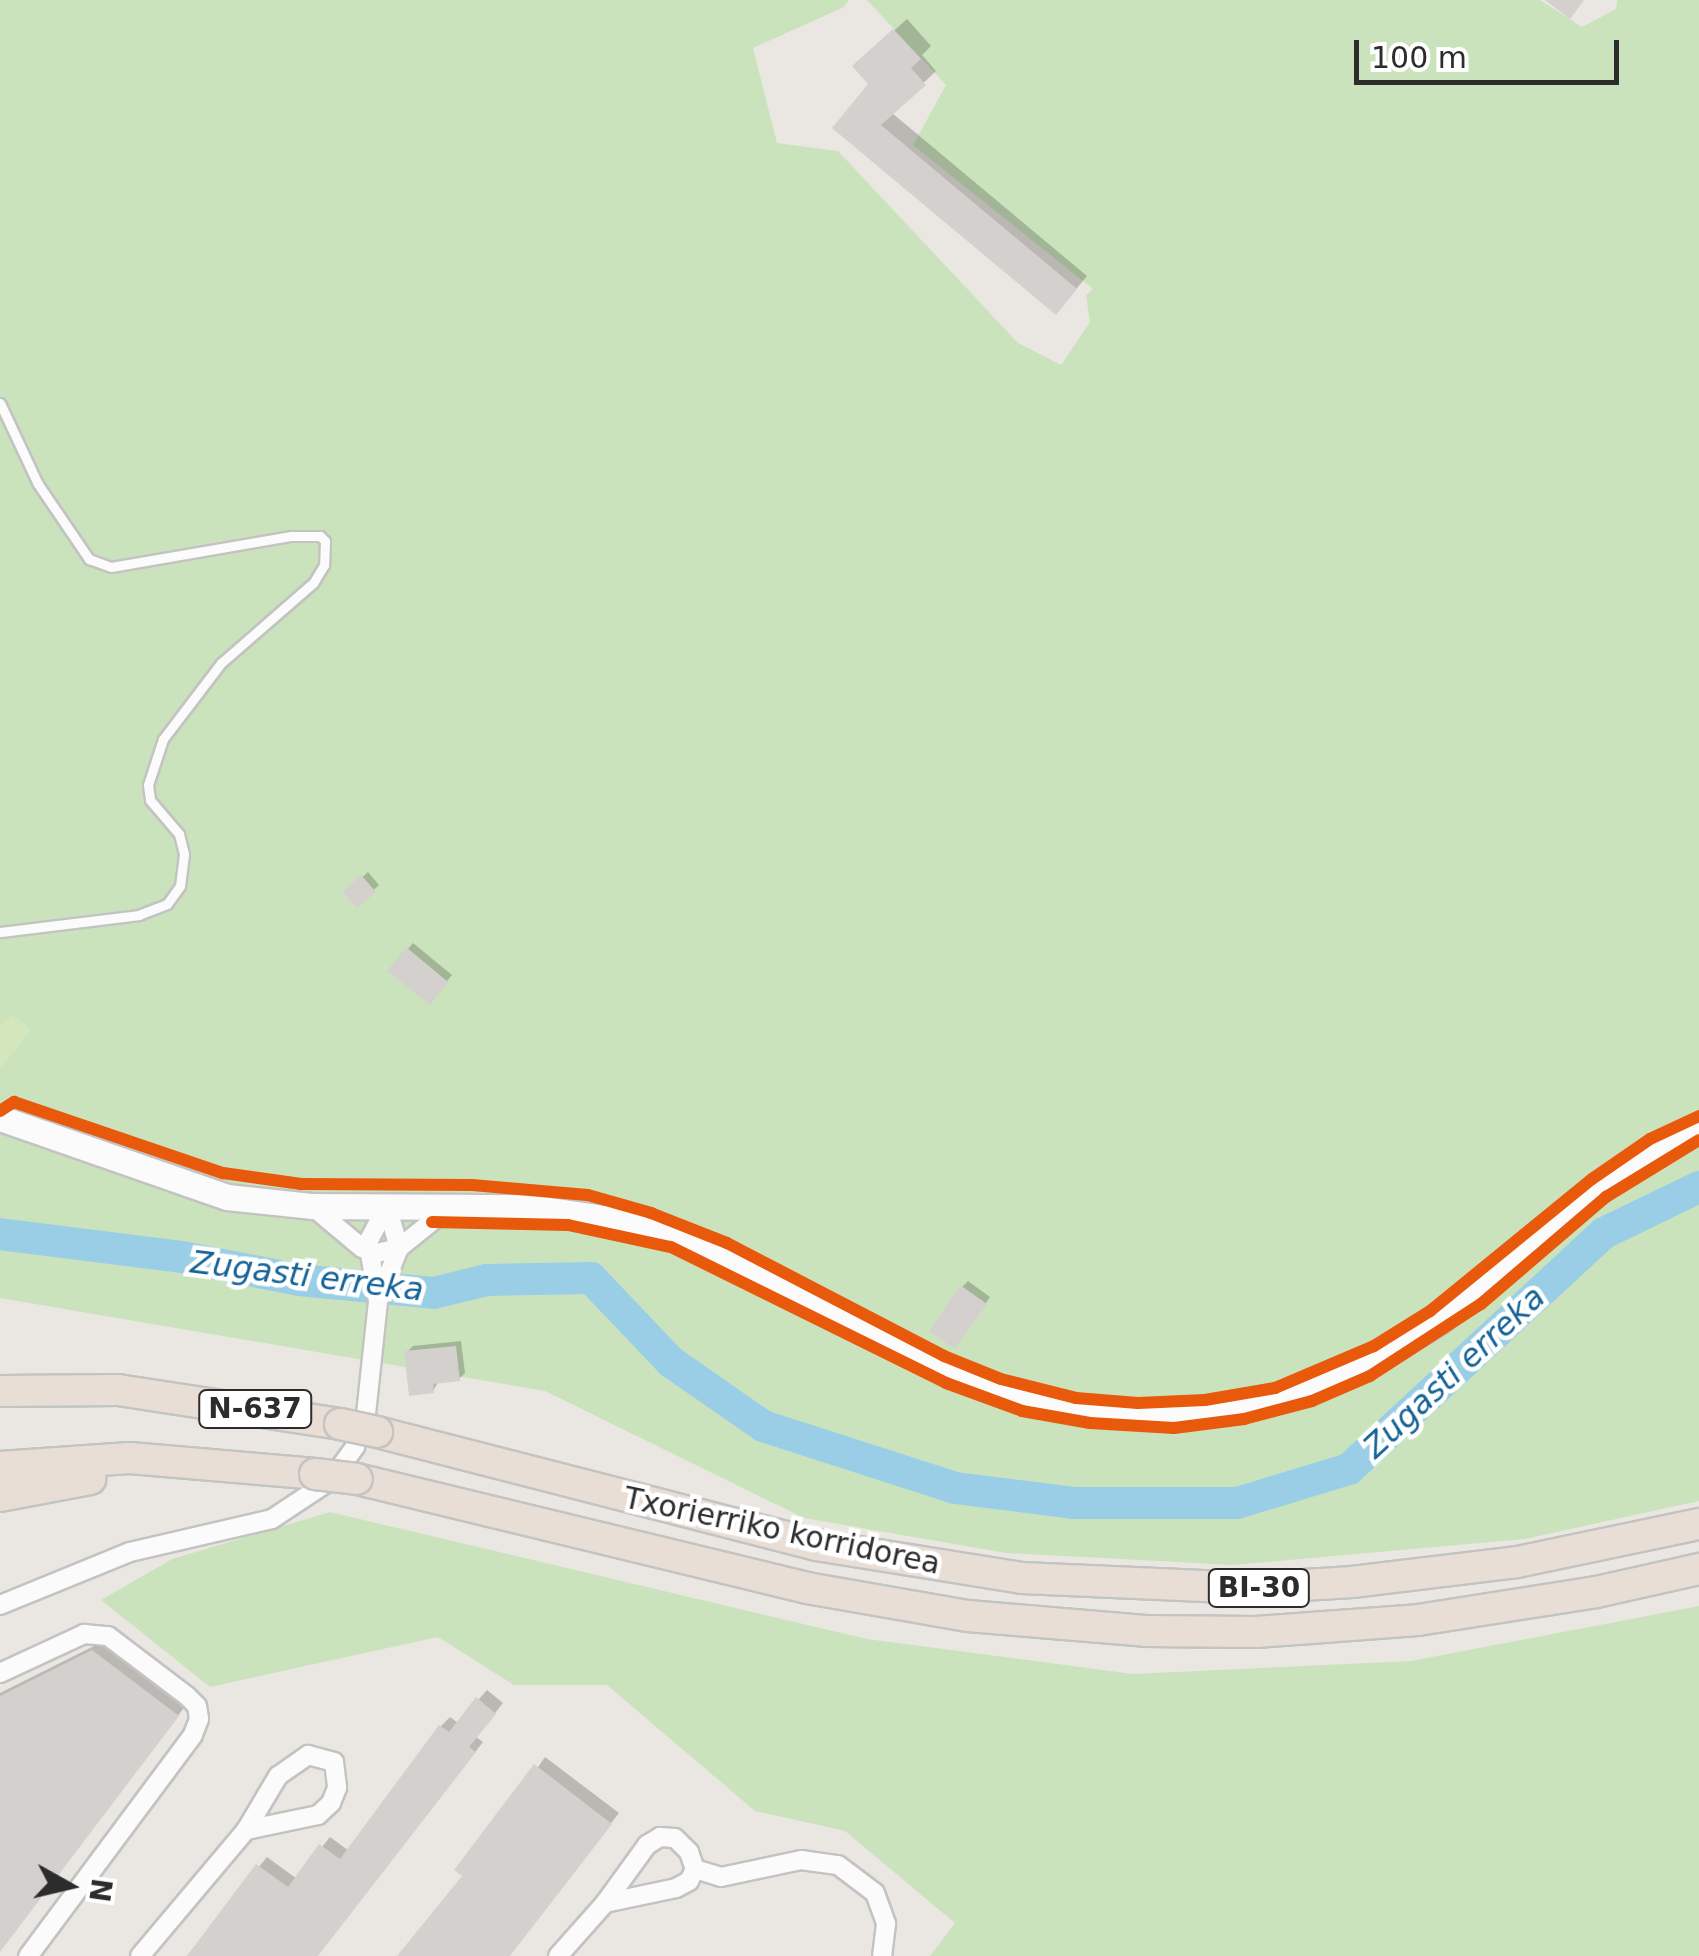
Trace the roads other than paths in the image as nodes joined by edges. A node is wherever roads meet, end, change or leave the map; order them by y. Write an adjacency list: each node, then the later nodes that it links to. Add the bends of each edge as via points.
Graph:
1 (0, 404): 2 (lane, via 38,484 89,558 111,567 291,536 325,541 324,565 313,583 221,663 163,739 148,785 150,800 179,834 184,854 180,886 167,904 139,915)
2 (0, 932)
3 (0, 1118): 5 (main road, via 227,1197)
4 (1699, 1128): 7 (main road, via 1606,1182 1440,1320 1380,1358 1280,1398 1161,1416 1091,1413 976,1383 698,1245 632,1222 529,1207)
5 (312, 1206): 6 (main road); 9 (street)
6 (387, 1206): 7 (main road); 8 (street); 9 (street, via 372,1230)
7 (451, 1206): 8 (street)
8 (398, 1252): 9 (street); 10 (street)
9 (368, 1254): 10 (street)
10 (378, 1302): 21 (street, via 362,1427 342,1467 316,1492 272,1519 130,1552)
11 (0, 1391): 12 (highway, via 118,1390)
12 (170, 1400): 13 (highway); 14 (highway, Txorierriko korridorea / N-637, bridge)
13 (0, 1411)
14 (377, 1432): 19 (highway, Txorierriko korridorea / BI-30, via 816,1545 1022,1578 1183,1587 1352,1582 1518,1562)
15 (196, 1463): 16 (highway, via 130,1458); 17 (highway, Txorierriko korridorea / N-637); 18 (highway)
16 (0, 1468)
17 (315, 1474): 20 (highway, Txorierriko korridorea / BI-30, bridge, via 807,1588 968,1616 1091,1627 1256,1632 1418,1620)
18 (0, 1496)
19 (1699, 1524)
20 (1699, 1569)
21 (0, 1606)
22 (0, 1672): 26 (street, via 84,1634 108,1636 197,1706 193,1735)
23 (246, 1830): 23 (street, via 318,1814 337,1788 334,1762 315,1754 294,1762 270,1786); 27 (street)
24 (695, 1869): 25 (street, via 676,1888); 25 (street, via 676,1838 660,1837); 29 (street, via 721,1877 801,1860 838,1864 879,1902 887,1934)
25 (605, 1903): 28 (street)
26 (28, 1956)
27 (140, 1956)
28 (558, 1956)
29 (882, 1956)

